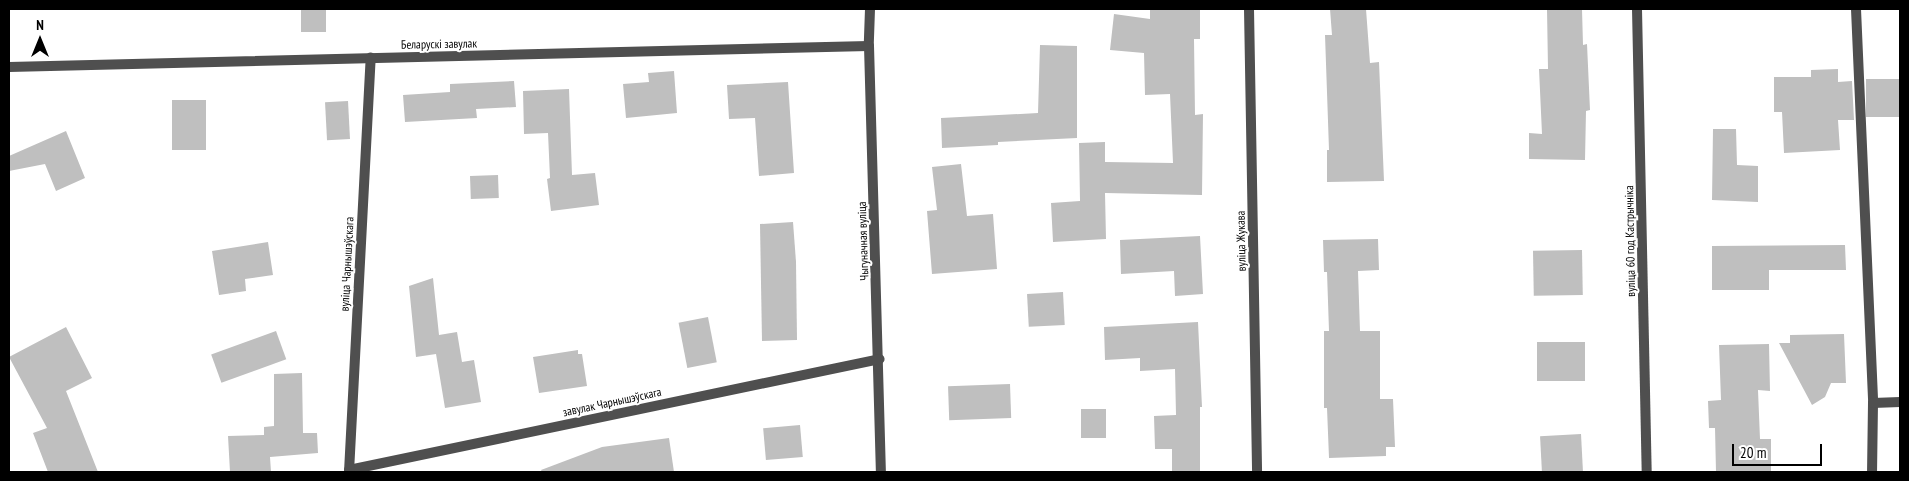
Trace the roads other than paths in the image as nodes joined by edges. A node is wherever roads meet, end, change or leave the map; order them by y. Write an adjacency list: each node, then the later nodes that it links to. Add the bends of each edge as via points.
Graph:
1 (870, 9): 5 (street, Чыгуначная вуліца)
2 (1249, 9): 13 (street, вуліца Жукава)
3 (1637, 9): 14 (street, вуліца 60 год Кастрычніка)
4 (1856, 9): 10 (street)
5 (869, 46): 6 (street, Беларускі завулак); 8 (street, Чыгуначная вуліца)
6 (371, 58): 7 (street, Беларускі завулак); 11 (street, вуліца Чарнышэўскага)
7 (9, 67)
8 (880, 359): 11 (street, завулак Чарнышэўскага); 12 (street, Чыгуначная вуліца)
9 (1900, 402): 10 (street)
10 (1872, 403): 15 (street)
11 (349, 471)
12 (881, 472)
13 (1257, 472)
14 (1647, 472)
15 (1872, 472)

